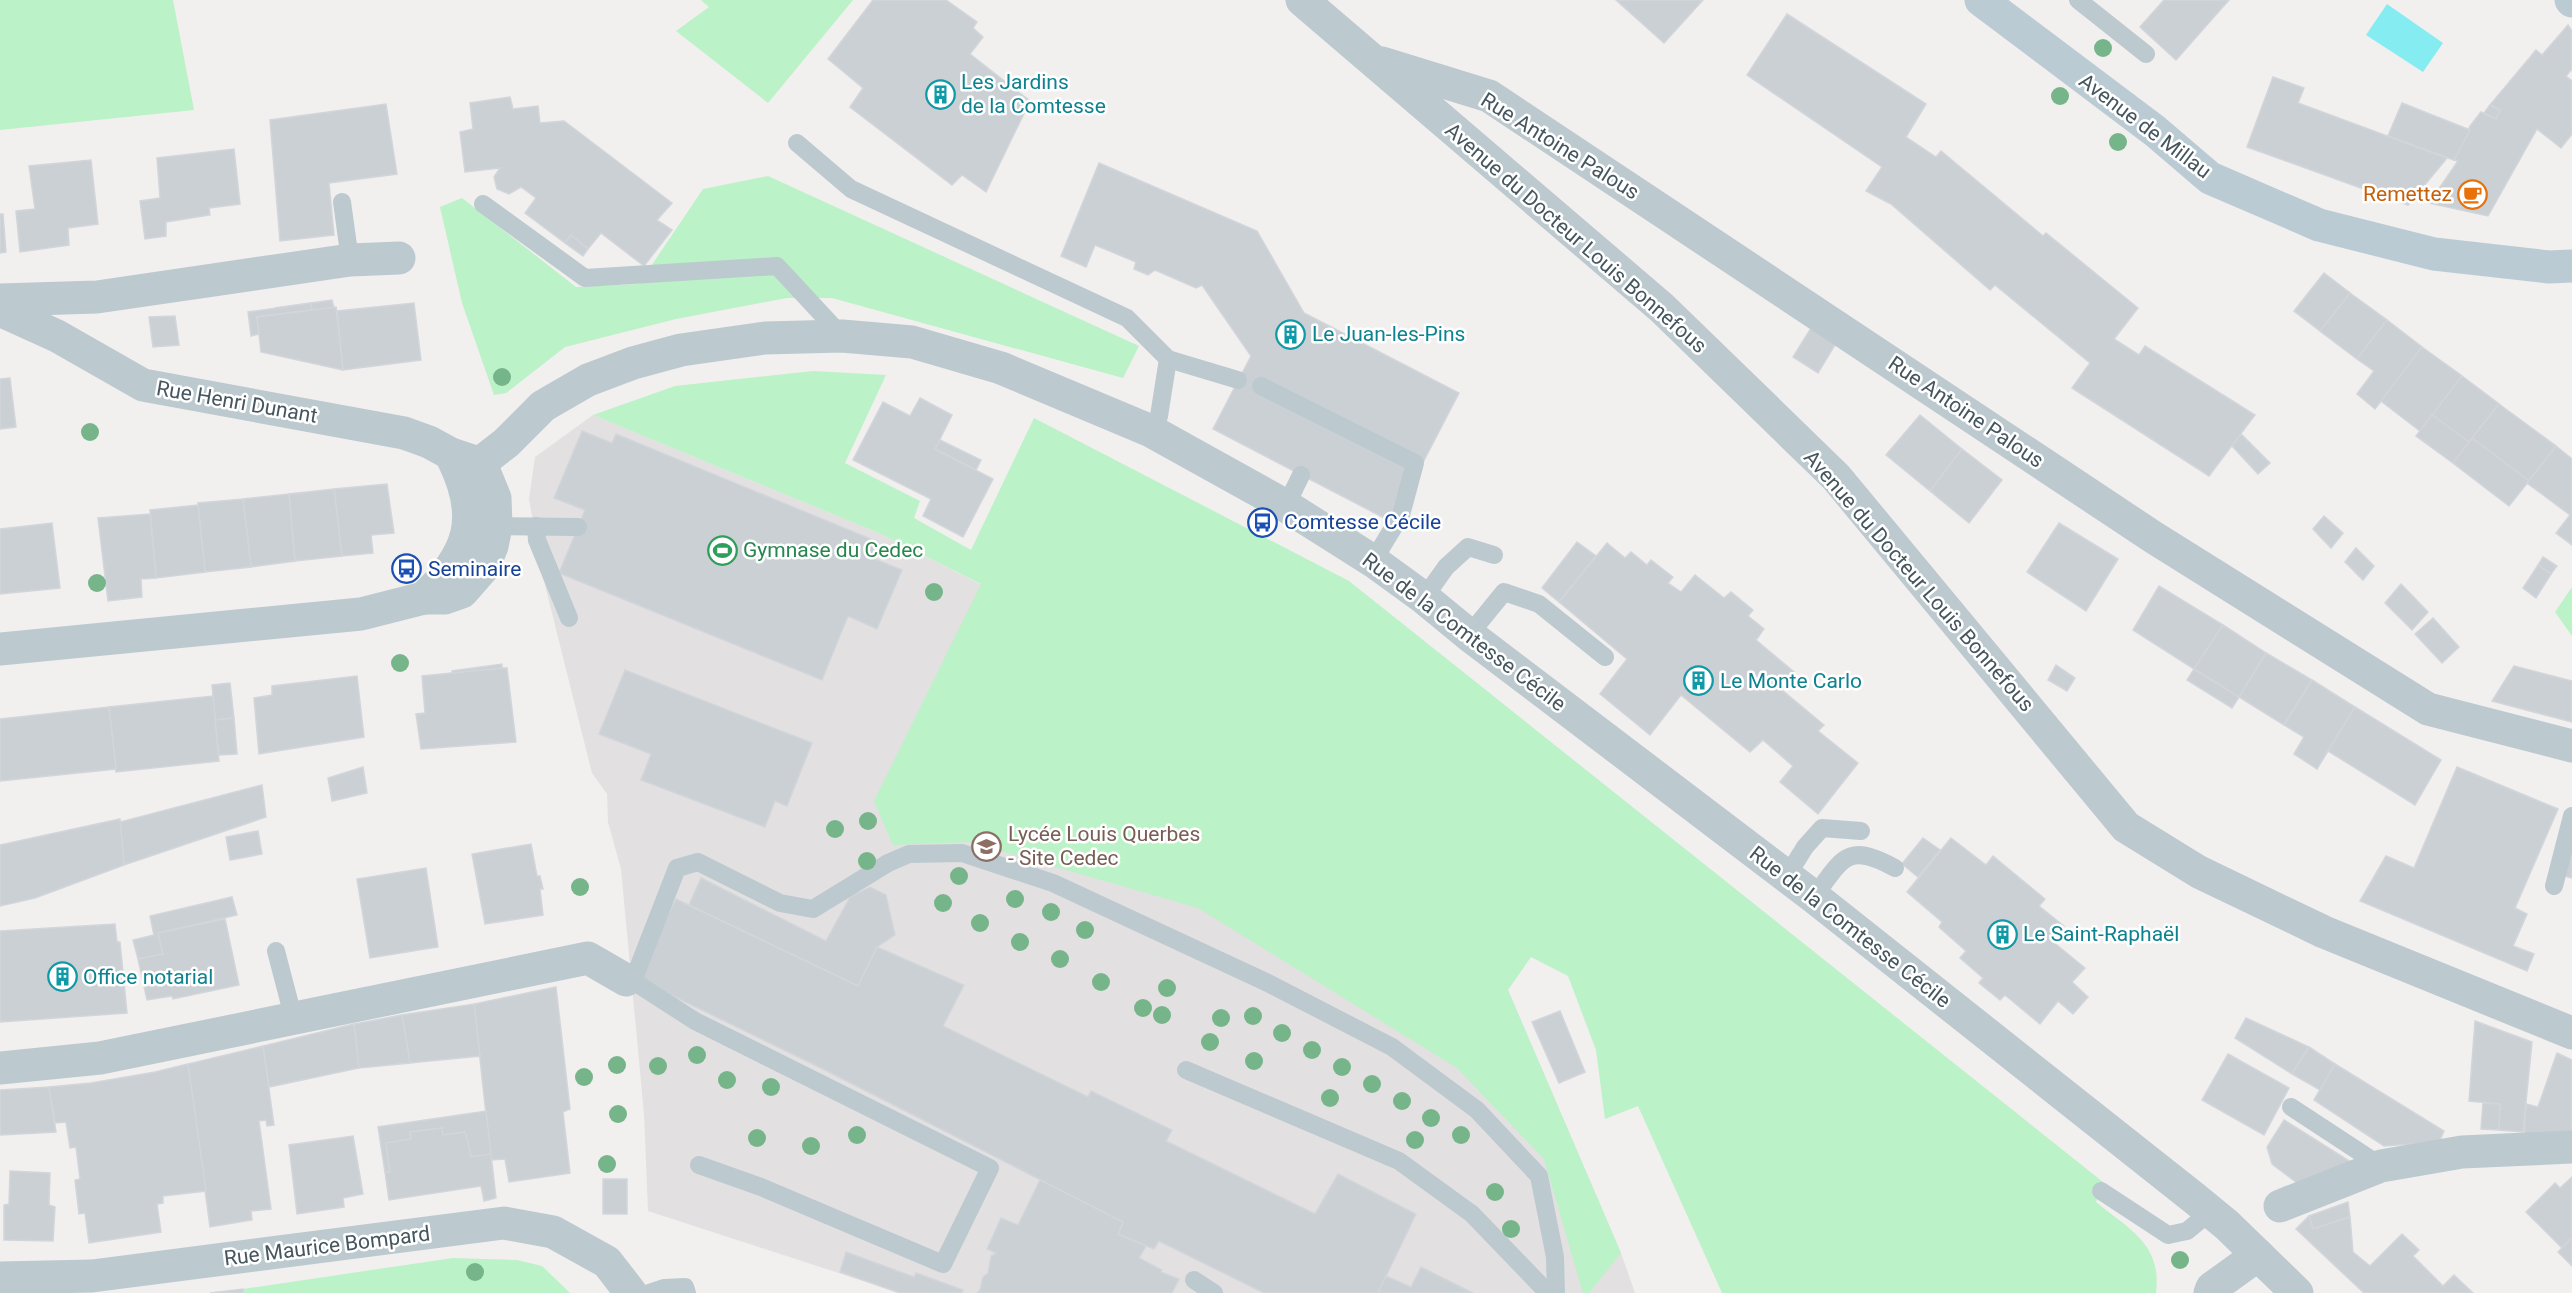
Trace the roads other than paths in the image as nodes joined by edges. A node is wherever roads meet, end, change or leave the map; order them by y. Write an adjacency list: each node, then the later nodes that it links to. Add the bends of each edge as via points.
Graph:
1 (1302, 0): 5 (street, Avenue du Docteur Louis Bonnefous)
2 (2078, 0): 4 (lane)
3 (1993, 4): 11 (main road, Avenue de Millau, via 2210,178 2319,225 2434,254)
4 (2146, 54)
5 (1369, 59): 32 (street, Rue Antoine Palous, via 1489,96 2153,537 2428,710); 42 (street, Avenue du Docteur Louis Bonnefous, via 1662,308 1836,477 2126,827 2199,872 2324,932)
6 (797, 144): 15 (lane, via 851,189 1126,318)
7 (342, 202): 10 (lane)
8 (483, 204): 14 (lane, via 585,278 777,266)
9 (399, 258): 10 (street)
10 (350, 260): 12 (street, via 97,297)
11 (2572, 266)
12 (0, 300)
13 (0, 310): 19 (street, Rue Henri Dunant, via 57,336 142,385 404,434 429,442)
14 (842, 336): 18 (street, Rue de la Comtesse Cécile, via 912,342 1001,368); 19 (street, Rue de la Comtesse Cécile, via 765,338 681,350 633,363 588,380 543,406)
15 (1168, 359): 16 (lane); 18 (lane, via 1159,416)
16 (1238, 380)
17 (1261, 386): 26 (lane, via 1415,463 1401,515)
18 (1150, 431): 21 (street, Rue de la Comtesse Cécile)
19 (464, 465): 22 (street, via 495,498)
20 (1301, 475): 21 (lane)
21 (1286, 506): 26 (street, Rue de la Comtesse Cécile)
22 (483, 526): 23 (lane); 30 (street, via 445,578 424,598 361,614)
23 (536, 526): 24 (lane); 28 (lane, via 537,540)
24 (578, 527)
25 (1494, 555): 27 (lane, via 1468,547 1446,567)
26 (1373, 561): 27 (street, Rue de la Comtesse Cécile)
27 (1424, 598): 29 (street, Rue de la Comtesse Cécile)
28 (569, 618)
29 (1469, 635): 31 (lane, via 1504,592 1539,604); 36 (street, Rue de la Comtesse Cécile)
30 (0, 649)
31 (1605, 657)
32 (2572, 746)
33 (2572, 816): 37 (lane)
34 (1861, 831): 36 (lane, via 1822,828)
35 (1895, 868): 38 (lane, via 1858,854 1842,859)
36 (1787, 876): 38 (street, Rue de la Comtesse Cécile)
37 (2553, 886)
38 (1814, 897): 51 (street, Rue de la Comtesse Cécile)
39 (276, 951): 41 (lane)
40 (629, 980): 41 (street, via 588,958); 47 (lane, via 695,1021 990,1168 943,1264); 60 (lane, via 677,868 698,862 780,903 813,909 909,854 962,853 1053,883 1268,983 1392,1047 1477,1110 1539,1176 1555,1257)
41 (294, 1020): 43 (street, via 100,1058)
42 (2572, 1033)
43 (0, 1068)
44 (1186, 1070): 59 (lane, via 1399,1161 1472,1214)
45 (2291, 1107): 48 (lane)
46 (2572, 1148): 48 (street, via 2462,1152)
47 (699, 1165)
48 (2381, 1166): 50 (street)
49 (2102, 1191): 51 (lane, via 2168,1235 2187,1232)
50 (2280, 1206)
51 (2210, 1212): 52 (street, Rue de la Comtesse Cécile)
52 (2258, 1255): 61 (street); 62 (street, Rue de la Comtesse Cécile)
53 (0, 1278): 55 (street, Rue Maurice Bompard, via 92,1276 504,1223 553,1232 607,1262)
54 (1194, 1280): 58 (lane)
55 (631, 1293)
56 (650, 1293): 57 (lane, via 686,1287)
57 (687, 1293)
58 (1214, 1293)
59 (1548, 1293)
60 (1556, 1293)
61 (2210, 1293)
62 (2297, 1293)

